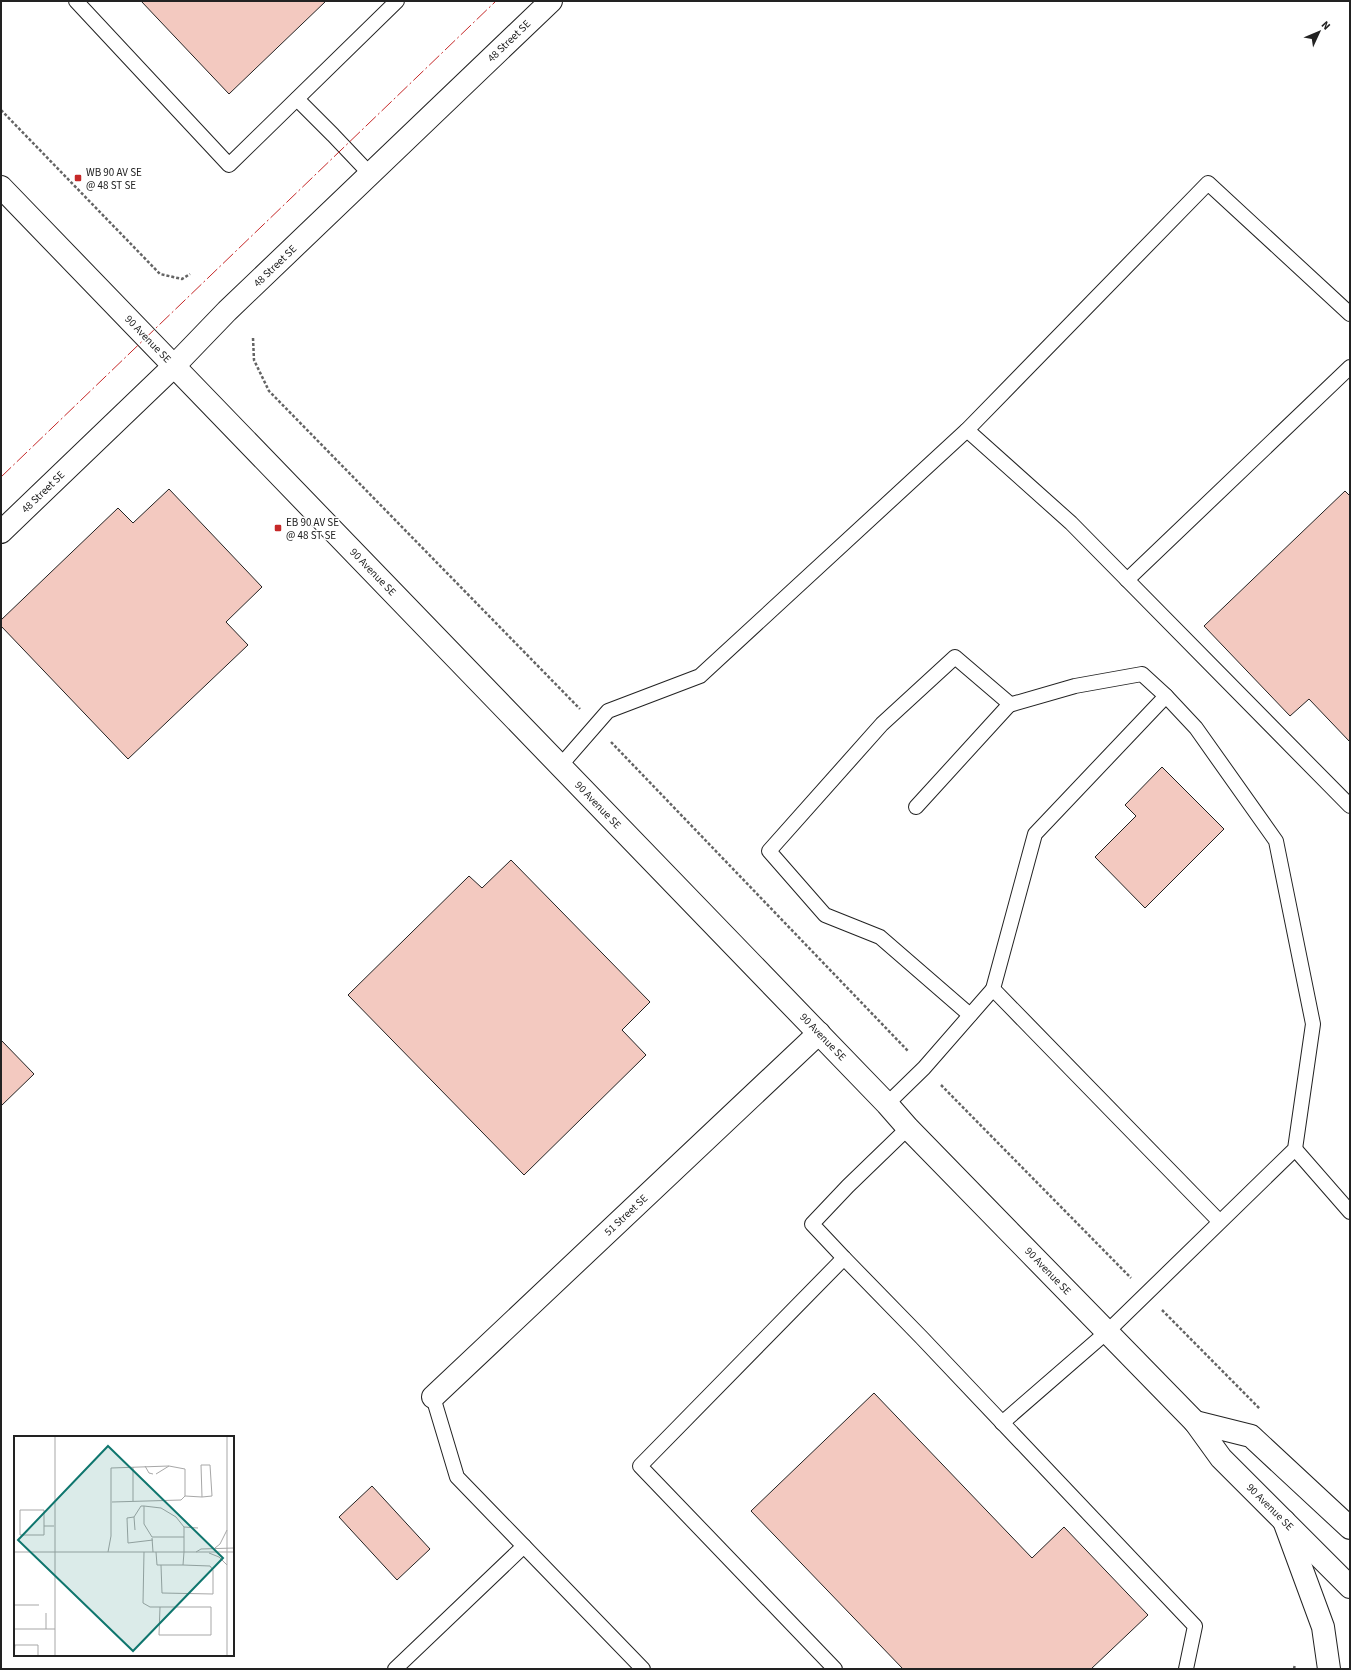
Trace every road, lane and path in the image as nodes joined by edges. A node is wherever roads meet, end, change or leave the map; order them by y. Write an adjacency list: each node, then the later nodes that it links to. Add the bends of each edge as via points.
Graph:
1 (76, 1): 4 (lane, via 229,165)
2 (396, 1): 4 (lane)
3 (551, 1): 6 (street, 48 Street SE)
4 (297, 99): 6 (lane)
5 (1, 110): 8 (path, via 160,274 182,279)
6 (370, 174): 11 (street, 48 Street SE, via 227,311)
7 (1, 187): 11 (street, 90 Avenue SE)
8 (190, 274)
9 (1350, 314): 13 (lane, via 1208,183)
10 (253, 338): 18 (path, via 254,360 269,391)
11 (174, 366): 14 (street, 48 Street SE); 19 (street, 90 Avenue SE)
12 (1350, 367): 15 (lane)
13 (967, 430): 15 (lane, via 1071,523); 18 (lane, via 700,676 608,711)
14 (1, 532)
15 (1127, 580): 20 (lane)
16 (1166, 696): 17 (lane, via 1142,674 1075,686); 22 (lane, via 1035,834); 28 (lane, via 1196,728 1276,841 1313,1024)
17 (1009, 705): 21 (lane); 23 (lane, via 955,657 882,724 769,851 825,915 880,937)
18 (596, 726): 19 (lane); 25 (path)
19 (560, 766): 24 (street, 90 Avenue SE)
20 (1350, 806)
21 (916, 807)
22 (993, 989): 23 (lane); 30 (lane)
23 (970, 1016): 25 (lane)
24 (819, 1034): 26 (street, 90 Avenue SE); 34 (street, 51 Street SE)
25 (924, 1068): 26 (lane); 32 (path)
26 (887, 1104): 27 (street, 90 Avenue SE)
27 (908, 1128): 31 (lane, via 812,1224); 33 (street, 90 Avenue SE)
28 (1296, 1148): 29 (lane); 30 (lane)
29 (1350, 1212)
30 (1220, 1222): 32 (lane)
31 (844, 1258): 37 (lane); 45 (lane, via 640,1466)
32 (1146, 1294): 33 (lane); 35 (path)
33 (1108, 1332): 36 (street, 90 Avenue SE); 37 (lane)
34 (433, 1397): 40 (lane, via 457,1477)
35 (1264, 1414)
36 (1195, 1422): 38 (street, 90 Avenue SE, via 1221,1458); 39 (street, via 1251,1436)
37 (1002, 1423): 46 (lane, via 1194,1626)
38 (1284, 1521): 41 (street, 90 Avenue SE); 48 (street, via 1323,1627)
39 (1350, 1528)
40 (524, 1546): 43 (lane); 44 (lane)
41 (1350, 1587)
42 (1294, 1664): 47 (path)
43 (395, 1669)
44 (643, 1669)
45 (834, 1669)
46 (1186, 1669)
47 (1294, 1669)
48 (1329, 1669)

